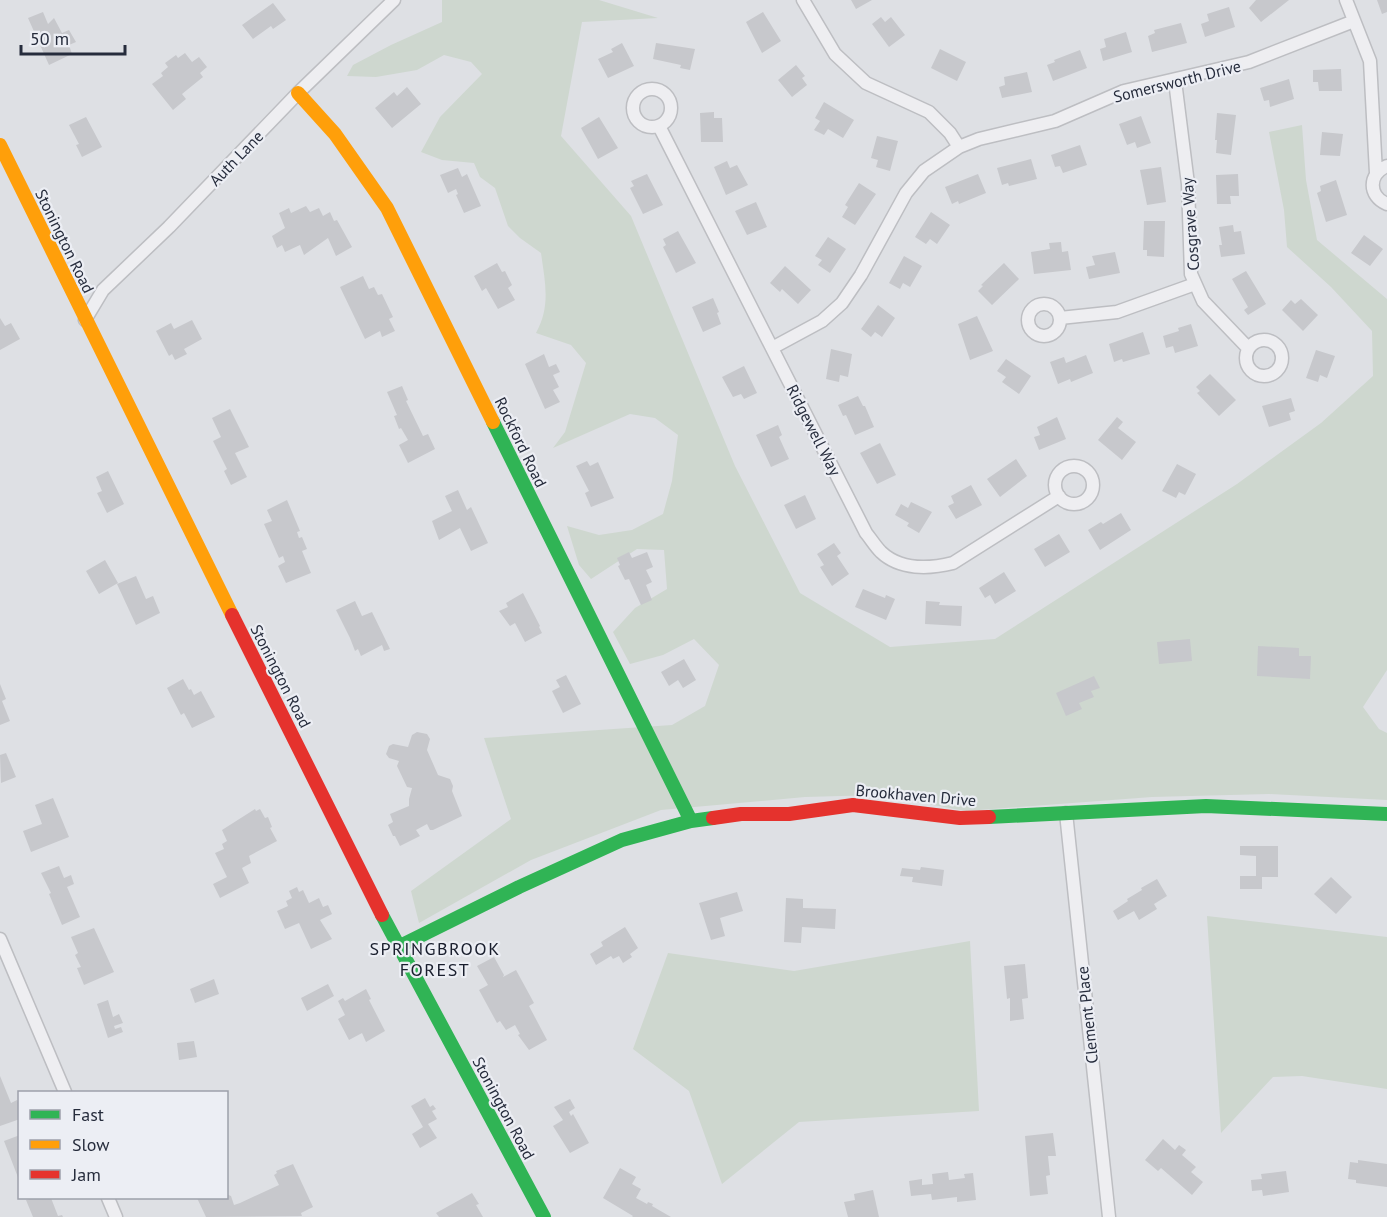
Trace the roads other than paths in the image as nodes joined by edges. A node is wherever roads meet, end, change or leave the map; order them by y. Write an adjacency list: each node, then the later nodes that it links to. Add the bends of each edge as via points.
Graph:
1 (394, 0): 6 (street, Auth Lane)
2 (803, 0): 9 (street, via 835,54 866,83 929,112)
3 (1346, 0): 4 (street)
4 (1354, 21): 5 (street, Somersworth Drive, via 1249,62); 11 (street, via 1370,61)
5 (1175, 81): 9 (street, Somersworth Drive, via 1124,91 1055,122); 13 (street, Cosgrave Way, via 1188,184 1191,274)
6 (298, 93): 15 (street, Auth Lane, via 103,290); 21 (street, Rockford Road, via 351,153 387,208)
7 (659, 126): 16 (street, Ridgewell Way)
8 (0, 145): 15 (street, Stonington Road)
9 (959, 147): 16 (street, Somersworth Drive, via 924,171 906,193 842,303 822,321)
10 (1387, 166): 11 (street)
11 (1376, 173): 12 (street, via 1374,191)
12 (1387, 204)
13 (1195, 284): 14 (street, via 1117,312); 17 (street, Cosgrave Way, via 1203,301)
14 (1060, 318)
15 (85, 320): 23 (street, Stonington Road)
16 (772, 348): 18 (street, Ridgewell Way, via 866,533 882,554 906,566 934,568 953,563)
17 (1248, 348)
18 (1059, 496)
19 (1066, 813): 20 (street, Brookhaven Drive, via 1206,806); 21 (street, Brookhaven Drive, via 960,818 853,805); 28 (street, Clement Place)
20 (1387, 814)
21 (691, 821): 23 (street, Brookhaven Drive, via 622,840)
22 (0, 939): 24 (street)
23 (398, 947): 27 (street, Stonington Road)
24 (65, 1091)
25 (109, 1199): 26 (street)
26 (116, 1217)
27 (544, 1217)
28 (1109, 1217)

